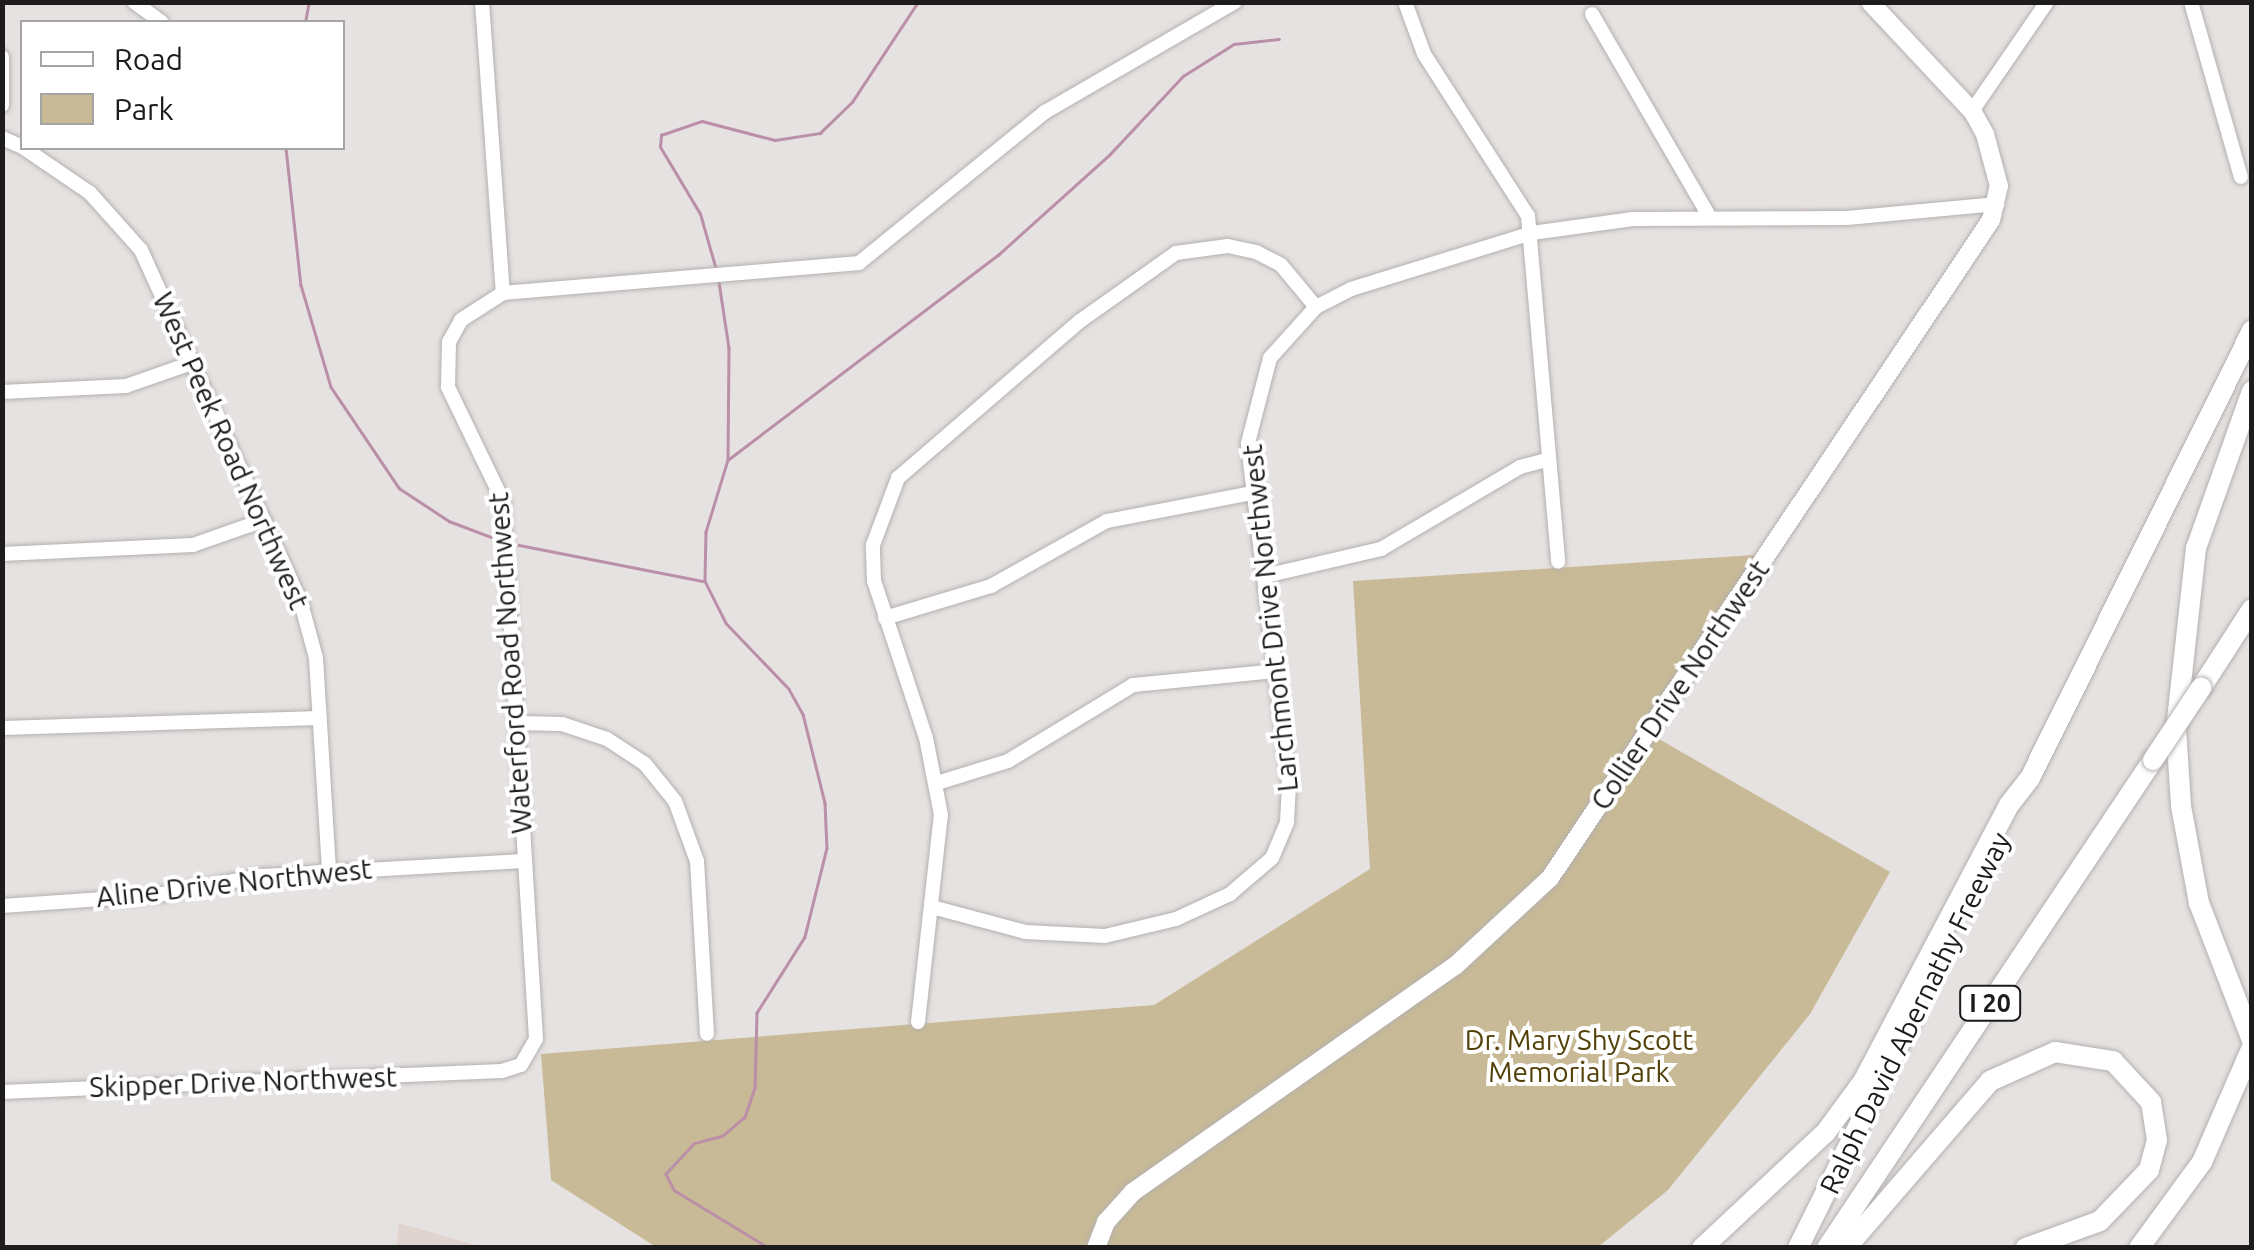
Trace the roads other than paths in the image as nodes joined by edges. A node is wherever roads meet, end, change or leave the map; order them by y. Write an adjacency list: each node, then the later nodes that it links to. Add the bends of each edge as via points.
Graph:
1 (134, 2): 9 (street)
2 (482, 2): 18 (street)
3 (1234, 2): 18 (street, Waterford Road Northwest, via 1045,112 859,263)
4 (1405, 2): 17 (street, via 1424,54 1520,200)
5 (1870, 2): 12 (main road)
6 (2047, 2): 12 (street)
7 (2191, 2): 14 (street)
8 (1592, 14): 16 (street)
9 (159, 20)
10 (2, 57): 11 (street)
11 (2, 106)
12 (1972, 111): 15 (main road, via 1997,169)
13 (27, 150): 21 (street, West Peek Road Northwest, via 90,193 141,250)
14 (2241, 177)
15 (1998, 204): 16 (street, Larchmont Drive Northwest, via 1847,218); 47 (main road, Collier Drive Northwest, via 1550,878 1456,966 1133,1192 1106,1222)
16 (1709, 216): 17 (street, Larchmont Drive Northwest)
17 (1532, 233): 19 (street, Larchmont Drive Northwest, via 1351,289); 24 (street)
18 (503, 293): 34 (street, Waterford Road Northwest, via 461,320 445,368 453,402 503,501)
19 (1316, 307): 25 (street, Larchmont Drive Northwest, via 1282,338 1260,379 1248,443); 31 (street, via 1280,266 1228,246 1176,253 1120,289 898,478 873,545)
20 (2252, 330): 36 (highway, I 20)
21 (192, 363): 23 (street, via 126,386); 26 (street, West Peek Road Northwest)
22 (2252, 391): 44 (highway, via 2196,548 2176,728 2196,893)
23 (2, 392)
24 (1549, 459): 28 (street); 29 (street, via 1520,467 1381,550)
25 (1252, 493): 29 (street, Larchmont Drive Northwest); 31 (street, via 1107,521 991,586)
26 (264, 520): 27 (street, via 193,544); 33 (street, West Peek Road Northwest, via 310,627)
27 (2, 554)
28 (1558, 562)
29 (1269, 574): 32 (street, Larchmont Drive Northwest)
30 (2252, 608): 50 (highway, I 20, bridge)
31 (884, 618): 37 (street)
32 (1275, 671): 37 (street, via 1132,684 1008,761); 41 (street, Larchmont Drive Northwest, via 1289,805 1281,840 1249,882 1176,919 1104,936 1025,932)
33 (320, 718): 35 (street); 39 (street, West Peek Road Northwest)
34 (517, 724): 38 (street, Waterford Road Northwest); 43 (street, via 562,724 608,739 644,764 675,801 696,861)
35 (2, 728)
36 (2030, 778): 48 (highway, via 2009,805 1847,1106); 49 (highway, Ralph David Abernathy Freeway / I 20)
37 (937, 783): 41 (street, via 941,846)
38 (525, 860): 39 (street, Aline Drive Northwest); 45 (street, Waterford Road Northwest, via 534,1049 512,1070)
39 (329, 870): 40 (street, Aline Drive Northwest, via 158,894)
40 (2, 906)
41 (932, 906): 42 (street)
42 (918, 1022)
43 (707, 1034)
44 (2252, 1043): 53 (highway, via 2202,1162)
45 (483, 1072): 46 (street, Skipper Drive Northwest)
46 (2, 1092)
47 (1096, 1248)
48 (1702, 1248)
49 (1798, 1248)
50 (1827, 1248)
51 (1846, 1248): 52 (highway, via 1990,1080 2055,1052 2114,1061 2151,1102 2156,1140 2149,1170 2100,1221)
52 (2026, 1248)
53 (2139, 1248)

